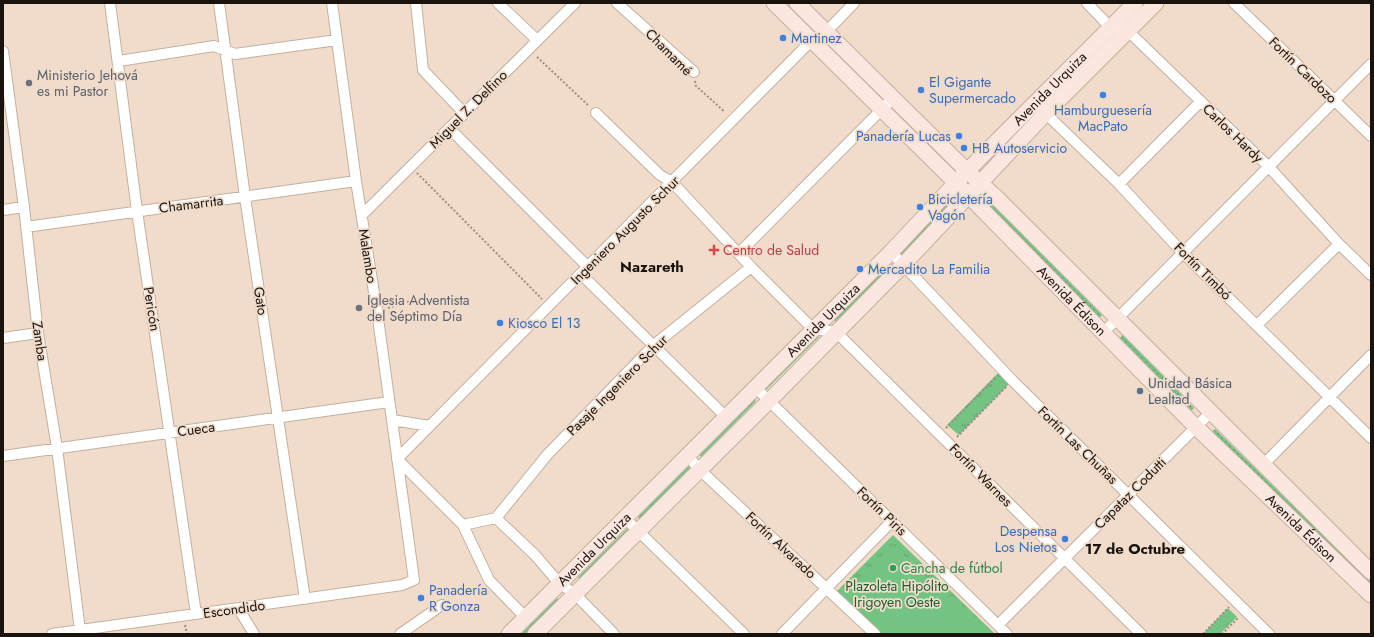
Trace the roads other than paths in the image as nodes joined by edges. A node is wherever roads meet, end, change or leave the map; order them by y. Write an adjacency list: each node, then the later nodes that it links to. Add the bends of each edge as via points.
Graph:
1 (110, 3): 23 (street, Pericón)
2 (219, 3): 21 (street, Gato)
3 (332, 3): 18 (street, Malambo)
4 (416, 3): 31 (street, via 423,70)
5 (498, 3): 19 (street)
6 (575, 3): 19 (street, Miguel Z. Delfino)
7 (617, 3): 25 (street, Chamamé)
8 (774, 3): 20 (main road, Avenida Édison)
9 (797, 3): 17 (main road, Avenida Édison)
10 (854, 3): 17 (street, Ingeniero Augusto Schur)
11 (1087, 3): 15 (street)
12 (1135, 3): 15 (main road, Avenida Urquiza)
13 (1156, 3): 16 (main road, Avenida Urquiza)
14 (1234, 3): 27 (street, Fortín Cardozo)
15 (1110, 27): 16 (street); 29 (main road, Avenida Urquiza)
16 (1128, 31): 28 (street, Carlos Hardy); 29 (main road, Avenida Urquiza)
17 (826, 32): 20 (street, Ingeniero Augusto Schur); 26 (main road, Avenida Édison)
18 (337, 40): 21 (street, via 235,54); 37 (street, Malambo)
19 (537, 40): 31 (street, Miguel Z. Delfino)
20 (812, 40): 30 (main road, Avenida Édison); 38 (street, Ingeniero Augusto Schur)
21 (226, 50): 23 (street, via 214,46); 42 (street, Gato)
22 (3, 51): 44 (street, Zamba)
23 (119, 61): 46 (street, Pericón)
24 (1371, 64): 27 (street)
25 (694, 72)
26 (893, 98): 30 (street); 36 (main road, Avenida Édison)
27 (1334, 100): 34 (street, Fortín Cardozo); 35 (street)
28 (1201, 101): 35 (street, Carlos Hardy); 41 (street)
29 (1041, 109): 36 (main road, Avenida Urquiza); 39 (main road, Avenida Urquiza); 41 (street, Fortín Timbó)
30 (882, 110): 40 (main road, Avenida Édison); 50 (street)
31 (464, 113): 33 (street, Miguel Z. Delfino)
32 (596, 113): 38 (street, via 660,175)
33 (449, 128): 47 (street, Miguel Z. Delfino); 55 (street)
34 (1371, 136)
35 (1269, 167): 49 (street, Carlos Hardy); 52 (street)
36 (967, 171): 39 (main road, Avenida Édison); 40 (main road, Avenida Urquiza)
37 (356, 181): 42 (street, Chamarrita); 47 (street, Malambo)
38 (672, 182): 50 (street); 55 (street, Ingeniero Augusto Schur)
39 (982, 182): 43 (main road, Avenida Urquiza); 57 (main road, Avenida Édison)
40 (956, 183): 43 (main road, Avenida Édison); 51 (main road, Avenida Urquiza)
41 (1119, 184): 52 (street, Fortín Timbó)
42 (246, 197): 46 (street, Chamarrita); 71 (street, Gato)
43 (968, 197): 53 (main road, Avenida Urquiza); 62 (main road, Avenida Édison)
44 (24, 207): 45 (street); 48 (street, Zamba)
45 (3, 210)
46 (137, 211): 48 (street, Chamarrita); 76 (street, Pericón)
47 (362, 215): 69 (street, Malambo)
48 (26, 227): 61 (street, Zamba)
49 (1339, 244): 56 (street, Carlos Hardy); 58 (street)
50 (740, 252): 54 (street)
51 (891, 252): 53 (street, Fortín Las Chuñas); 59 (main road, Avenida Urquiza)
52 (1182, 252): 57 (street); 58 (street, Fortín Timbó)
53 (904, 265): 60 (main road, Avenida Urquiza); 84 (street, Fortín Las Chuñas, via 1002,370)
54 (751, 267): 59 (street); 64 (street, Pasaje Ingeniero Schur)
55 (584, 271): 64 (street); 74 (street, Ingeniero Augusto Schur)
56 (1371, 275)
57 (1118, 319): 62 (street); 70 (main road, Avenida Édison)
58 (1257, 325): 67 (street, Fortín Timbó)
59 (813, 329): 60 (street); 66 (main road, Avenida Urquiza)
60 (836, 332): 68 (main road, Avenida Urquiza); 90 (street, Fortín Warnes)
61 (38, 333): 63 (street); 78 (street, Zamba)
62 (1103, 333): 75 (main road, Avenida Édison)
63 (3, 338)
64 (654, 345): 72 (street); 85 (street, Pasaje Ingeniero Schur, via 547,455)
65 (1371, 355): 67 (street)
66 (756, 388): 68 (street, Fortín Piris); 72 (main road, Avenida Urquiza)
67 (1330, 396): 77 (street, Fortín Timbó); 82 (street)
68 (770, 400): 83 (main road, Avenida Urquiza); 87 (street, Fortín Piris)
69 (389, 402): 71 (street, Cueca); 73 (street, Malambo)
70 (1211, 412): 75 (street, Capataz Codutti); 82 (main road, Avenida Édison)
71 (279, 417): 76 (street, Cueca); 97 (street, Gato)
72 (726, 418): 80 (main road, Avenida Urquiza)
73 (392, 420): 74 (street); 81 (street, Malambo)
74 (430, 426): 81 (street, Ingeniero Augusto Schur)
75 (1196, 427): 84 (street, Capataz Codutti); 96 (main road, Avenida Édison)
76 (171, 432): 78 (street, Cueca); 100 (street, Pericón)
77 (1371, 438)
78 (57, 448): 79 (street, Cueca); 103 (street, Zamba)
79 (3, 456)
80 (688, 456): 83 (street, Fortín Alvarado); 86 (main road, Avenida Urquiza)
81 (397, 459): 88 (street); 92 (street, Malambo)
82 (1264, 464): 91 (main road, Avenida Édison)
83 (700, 470): 89 (main road, Avenida Urquiza); 94 (street, Fortín Alvarado)
84 (1129, 494): 90 (street, Capataz Codutti); 115 (street, Fortín Las Chuñas)
85 (496, 518): 88 (street); 93 (street, via 535,555)
86 (626, 519): 89 (street); 93 (main road, Avenida Urquiza)
87 (892, 522): 94 (street); 102 (street, Fortín Piris)
88 (463, 526): 101 (street, via 489,580)
89 (639, 531): 95 (main road, Avenida Urquiza); 110 (street)
90 (1064, 559): 102 (street, Capataz Codutti); 114 (street, Fortín Warnes)
91 (1371, 572)
92 (414, 580): 97 (street, Escondido, via 402,585)
93 (559, 584): 95 (street); 101 (main road, Avenida Urquiza)
94 (827, 588): 111 (street); 112 (street, Fortín Alvarado)
95 (575, 594): 108 (main road, Avenida Urquiza); 109 (street)
96 (1371, 595)
97 (305, 599): 99 (street, Escondido)
98 (442, 605): 106 (street)
99 (238, 608): 100 (street, Escondido); 105 (street)
100 (196, 614): 103 (street, Escondido)
101 (525, 617): 107 (main road, Avenida Urquiza)
102 (998, 625): 113 (street, Fortín Piris)
103 (80, 630): 104 (street, Escondido)
104 (52, 634)
105 (254, 634)
106 (400, 634)
107 (509, 634)
108 (535, 634)
109 (614, 634)
110 (744, 634)
111 (782, 634)
112 (875, 634)
113 (1006, 634)
114 (1142, 634)
115 (1269, 634)

